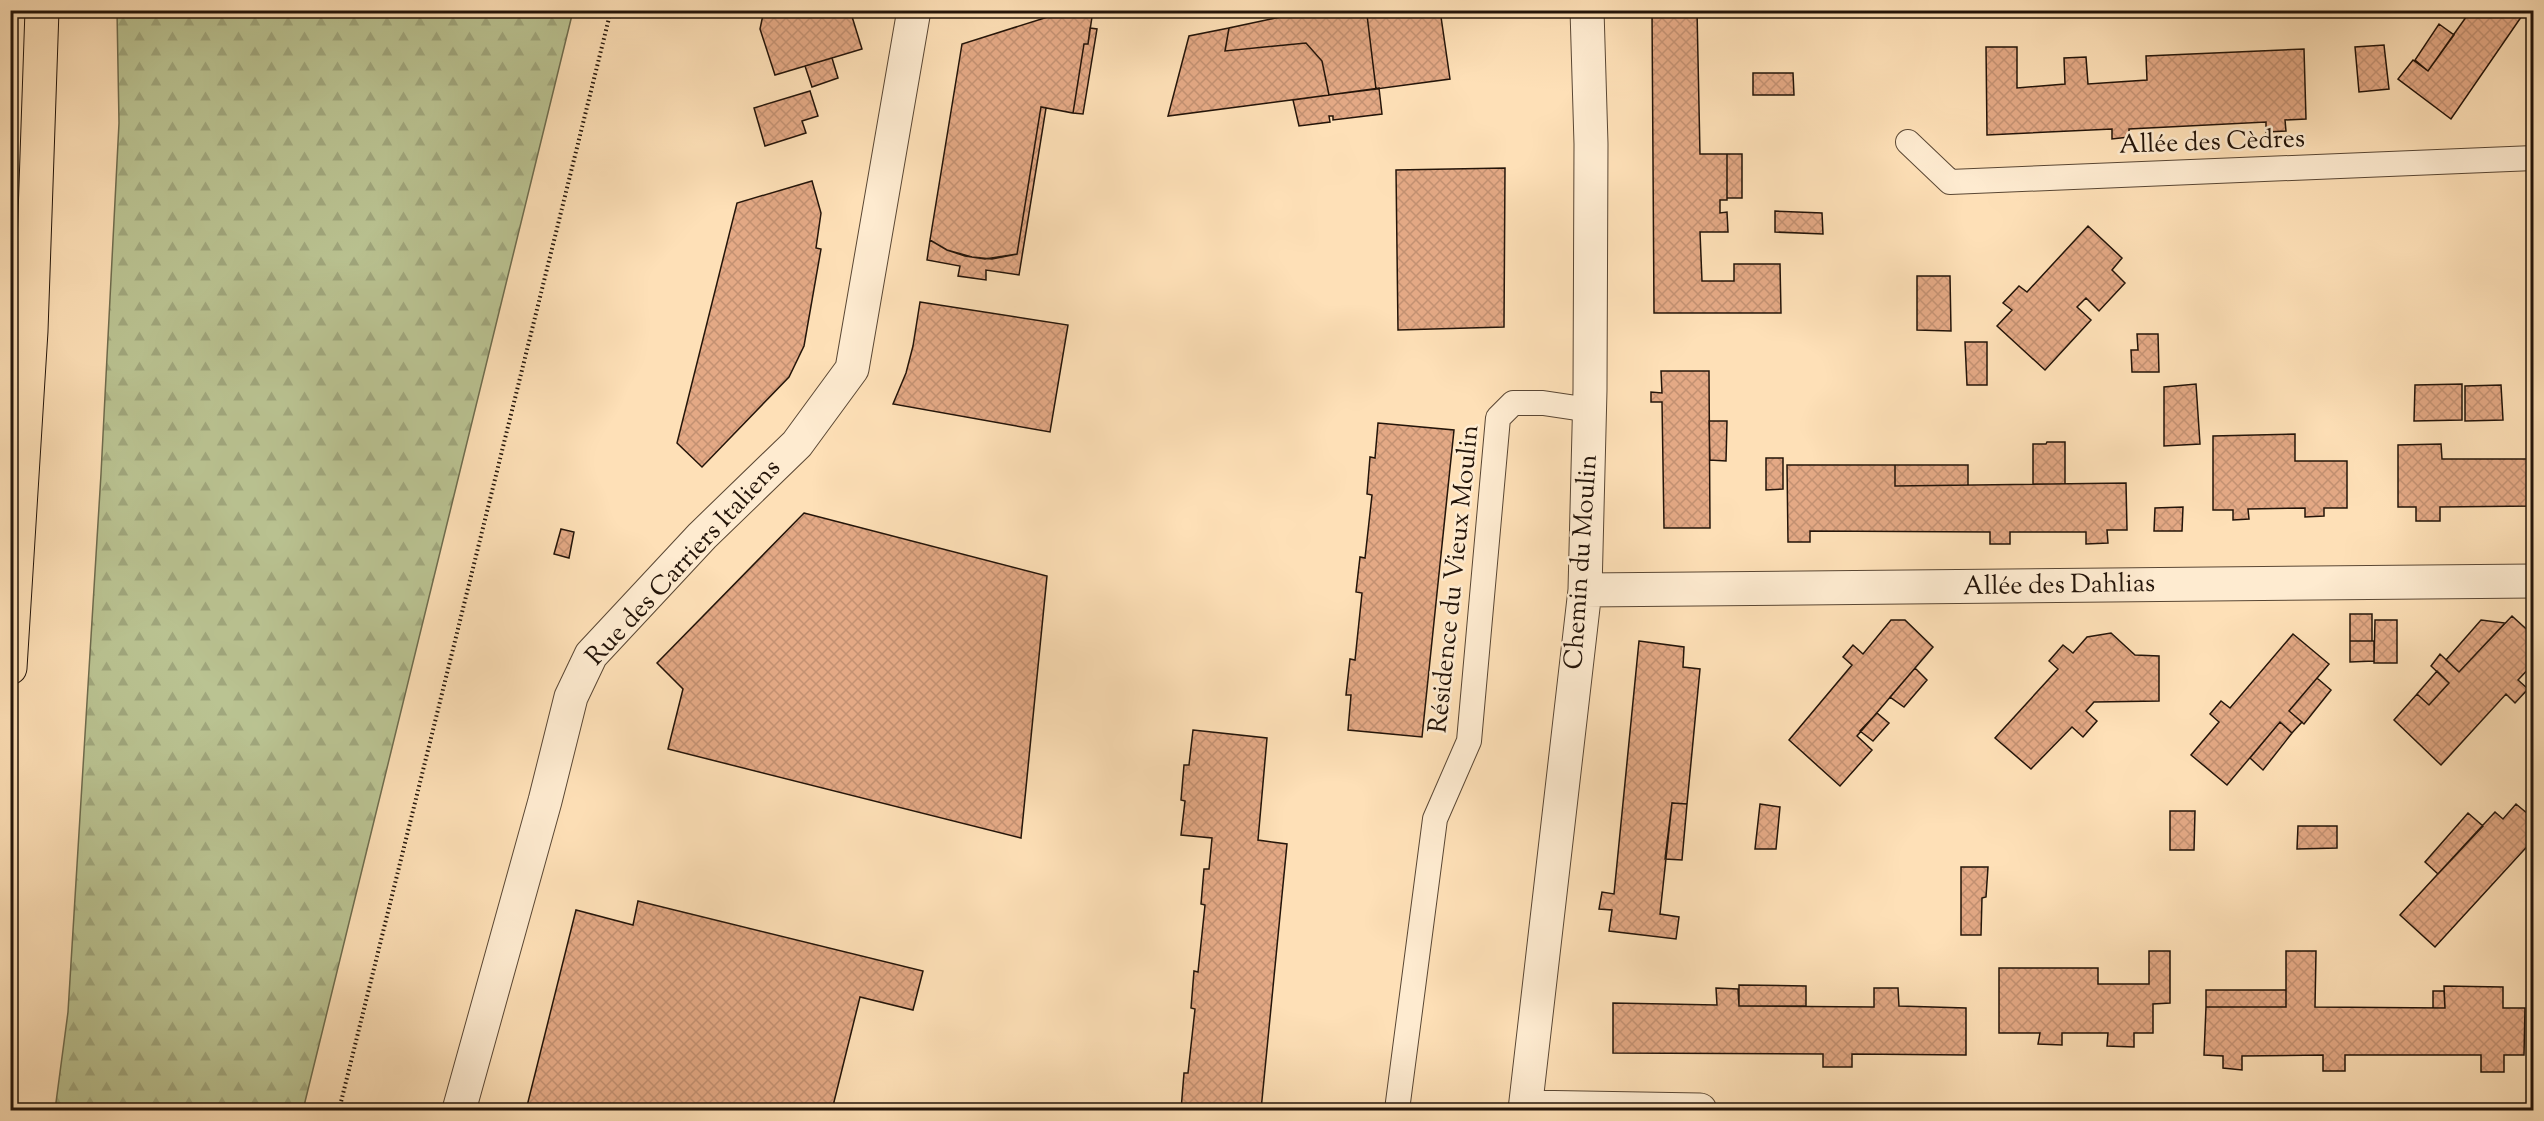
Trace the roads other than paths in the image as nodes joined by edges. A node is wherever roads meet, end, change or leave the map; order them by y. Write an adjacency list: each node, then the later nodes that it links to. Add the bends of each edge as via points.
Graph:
1 (42, 10): 9 (highway, via 31,331)
2 (914, 10): 11 (street, Rue des Carriers Italiens, via 852,369 797,444 702,536 591,655 571,697)
3 (1587, 10): 6 (street, Chemin du Moulin)
4 (1908, 142): 5 (lane, Allée des Cèdres, via 1950,182)
5 (2534, 158)
6 (1590, 410): 8 (street, Chemin du Moulin); 12 (lane, Résidence du Vieux Moulin, via 1513,403 1498,418 1469,741 1435,819)
7 (2534, 581): 8 (street, Allée des Dahlias)
8 (1585, 590): 10 (street, Chemin du Moulin)
9 (10, 668)
10 (1525, 1109): 13 (street)
11 (459, 1110)
12 (1397, 1110)
13 (1700, 1110)

